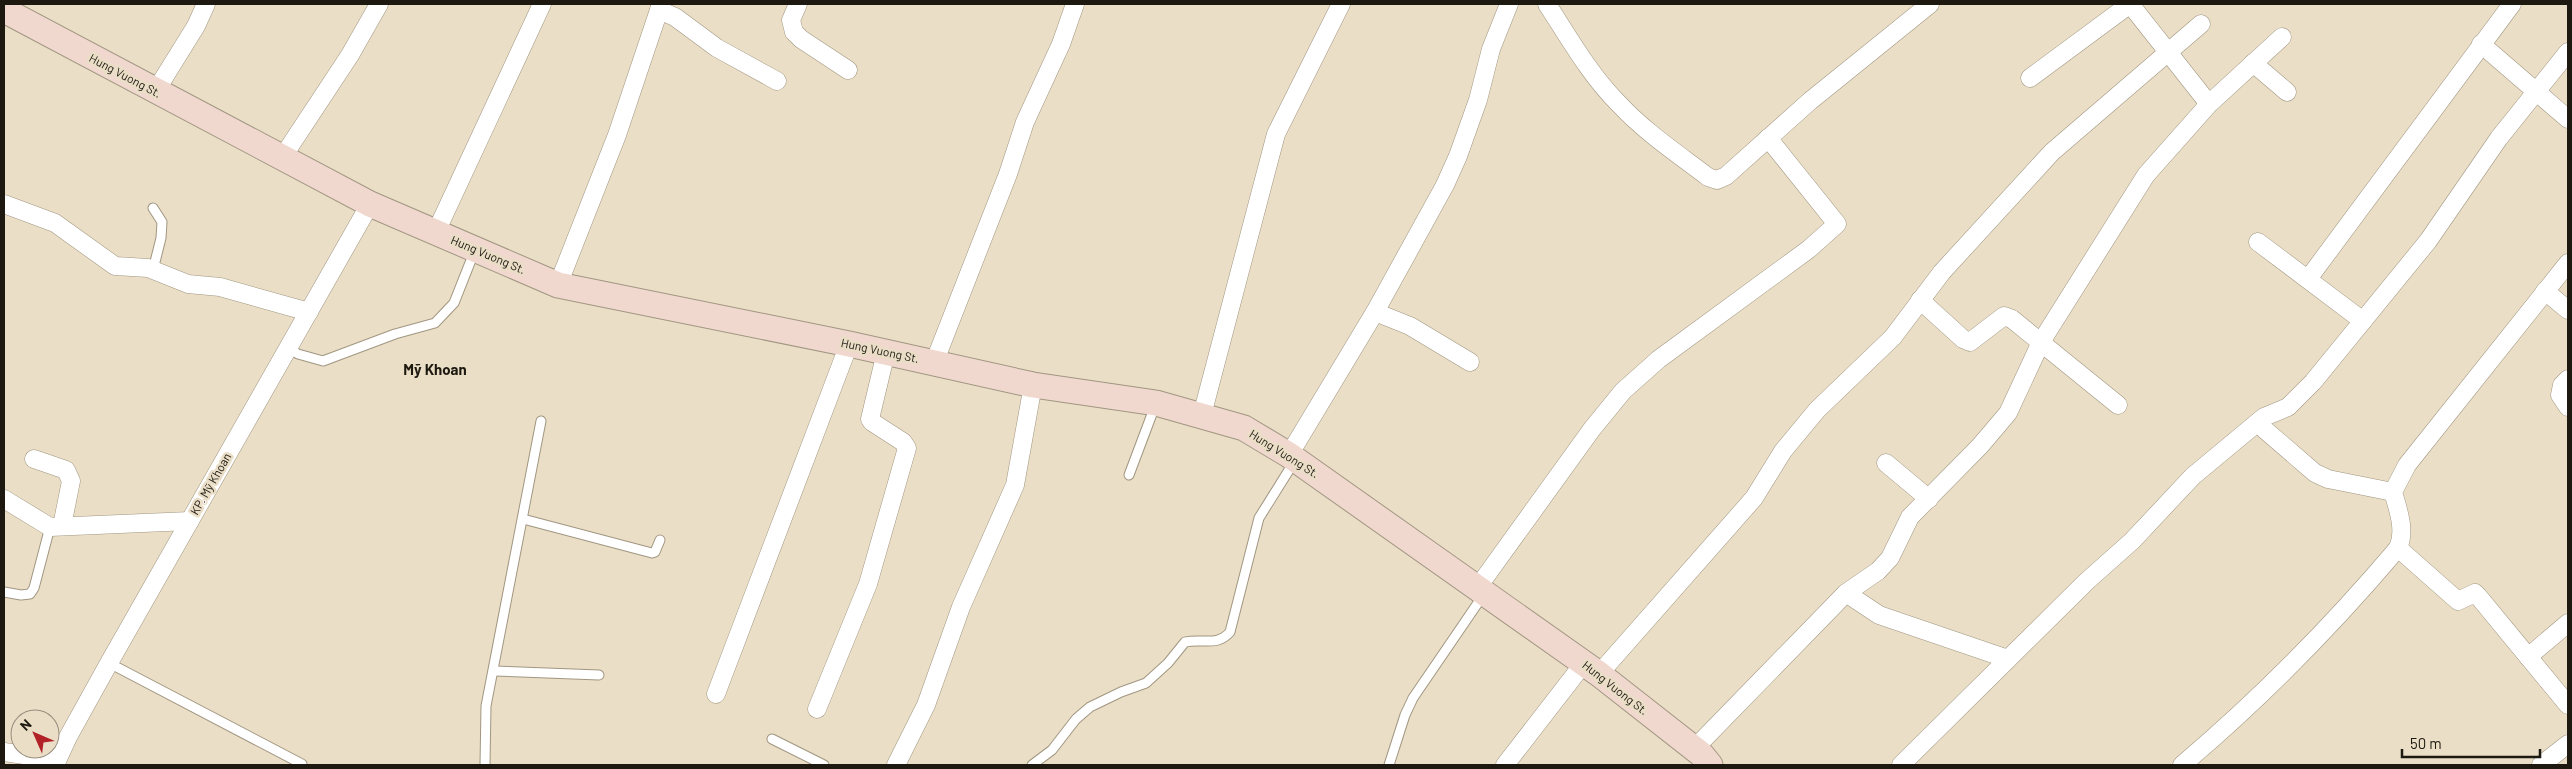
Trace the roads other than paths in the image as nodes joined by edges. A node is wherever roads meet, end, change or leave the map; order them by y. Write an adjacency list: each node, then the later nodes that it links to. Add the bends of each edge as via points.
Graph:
1 (206, 4): 23 (street)
2 (378, 4): 29 (street, via 350,56)
3 (542, 4): 33 (street)
4 (798, 4): 20 (street, via 791,20 794,32)
5 (1075, 4): 51 (street, via 1061,44 1025,122)
6 (1341, 4): 57 (street, via 1276,134)
7 (1509, 4): 44 (street, via 1491,49 1478,100 1458,156)
8 (1547, 4): 28 (street, via 1592,73 1619,104 1654,136 1708,177 1717,180 1726,176)
9 (1930, 4): 28 (street)
10 (2130, 4): 18 (street); 21 (street)
11 (2512, 4): 16 (street)
12 (660, 7): 22 (street, via 717,48); 39 (street, via 617,135)
13 (4, 10): 23 (street, Hung Vuong St.)
14 (2201, 24): 18 (street)
15 (2282, 37): 19 (street)
16 (2481, 44): 25 (street); 38 (street)
17 (2568, 52): 25 (street)
18 (2168, 54): 26 (street); 41 (street, via 2052,152)
19 (2254, 63): 24 (street); 26 (street)
20 (848, 70)
21 (2030, 78)
22 (777, 81)
23 (155, 92): 29 (street, Hung Vuong St.)
24 (2286, 92)
25 (2537, 92): 27 (street); 45 (street, via 2499,138 2428,241)
26 (2209, 104): 46 (street, via 2146,175)
27 (2568, 120)
28 (1768, 138): 72 (street, via 1837,224 1809,249 1659,359 1623,391 1592,429)
29 (282, 158): 31 (street, Hung Vuong St.)
30 (4, 204): 37 (street, via 55,223 115,266)
31 (370, 204): 33 (street, Hung Vuong St.); 43 (street, KP. Mỹ Khoan)
32 (153, 208): 37 (lane, via 162,222 162,238)
33 (436, 232): 35 (street, Hung Vuong St.)
34 (2258, 242): 38 (street)
35 (475, 250): 39 (street, Hung Vuong St.); 48 (lane, via 454,303 435,323 323,361)
36 (2568, 263): 40 (street)
37 (153, 270): 43 (street, via 188,284 220,286)
38 (2308, 279): 45 (street)
39 (558, 285): 47 (street, Hung Vuong St.)
40 (2545, 291): 42 (street); 64 (street, via 2406,465)
41 (1920, 300): 46 (street, via 1966,340 1976,339 2004,316); 79 (street, via 1893,337 1817,410 1783,451 1754,498)
42 (2568, 310)
43 (309, 312): 48 (street, KP. Mỹ Khoan)
44 (1375, 312): 50 (street, via 1410,326); 60 (street)
45 (2363, 321): 59 (street, via 2288,407)
46 (2041, 342): 55 (street); 66 (street, via 2008,413)
47 (849, 344): 49 (street, Hung Vuong St.); 82 (street)
48 (288, 348): 68 (street, KP. Mỹ Khoan)
49 (886, 352): 51 (street, Hung Vuong St.); 84 (street, via 870,419 907,448 868,584)
50 (1470, 362)
51 (934, 363): 53 (street, Hung Vuong St.)
52 (2568, 379): 56 (street, via 2562,385 2560,395)
53 (1034, 385): 54 (street, Hung Vuong St.); 93 (street, via 1015,484 961,607 926,705)
54 (1156, 403): 57 (street, Hung Vuong St.); 63 (lane)
55 (2118, 405)
56 (2568, 407)
57 (1202, 415): 60 (street, Hung Vuong St., via 1244,428)
58 (541, 422): 67 (lane)
59 (2257, 423): 64 (street, via 2314,473 2328,479); 77 (street, via 2192,476 2132,541 2086,581)
60 (1292, 457): 72 (street, Hung Vuong St.); 94 (lane, via 1259,518 1230,632 1223,640 1185,642 1146,683 1090,706 1052,750)
61 (34, 459): 69 (street, via 66,470 70,481)
62 (1886, 463): 66 (street)
63 (1129, 474)
64 (2393, 492): 71 (street, via 2400,519 2401,541)
65 (4, 499): 69 (street)
66 (1929, 499): 74 (street, via 1910,517 1890,558 1878,571)
67 (523, 519): 70 (lane, via 652,554); 80 (lane)
68 (190, 521): 69 (street); 78 (street, KP. Mỹ Khoan)
69 (56, 527): 73 (lane, via 30,594)
70 (660, 540)
71 (2398, 548): 76 (street, via 2458,601 2475,593); 98 (street, via 2359,594 2277,679)
72 (1482, 590): 79 (street, Hung Vuong St.); 95 (lane, via 1413,698 1404,715)
73 (4, 592)
74 (1846, 593): 77 (street, via 1879,615); 88 (street)
75 (2568, 624): 76 (street)
76 (2528, 657): 83 (street)
77 (2008, 659): 97 (street)
78 (109, 663): 89 (street, KP. Mỹ Khoan); 90 (lane)
79 (1591, 669): 88 (street, Hung Vuong St.); 96 (street)
80 (494, 671): 81 (lane); 91 (lane, via 486,706)
81 (599, 675)
82 (716, 694)
83 (2568, 706)
84 (817, 709)
85 (772, 739): 92 (lane)
86 (2568, 744): 99 (street)
87 (4, 752): 89 (street)
88 (1702, 757)
89 (56, 763)
90 (302, 764)
91 (486, 765)
92 (824, 765)
93 (896, 765)
94 (1032, 765)
95 (1389, 765)
96 (1505, 765)
97 (1901, 765)
98 (2182, 765)
99 (2541, 765)

